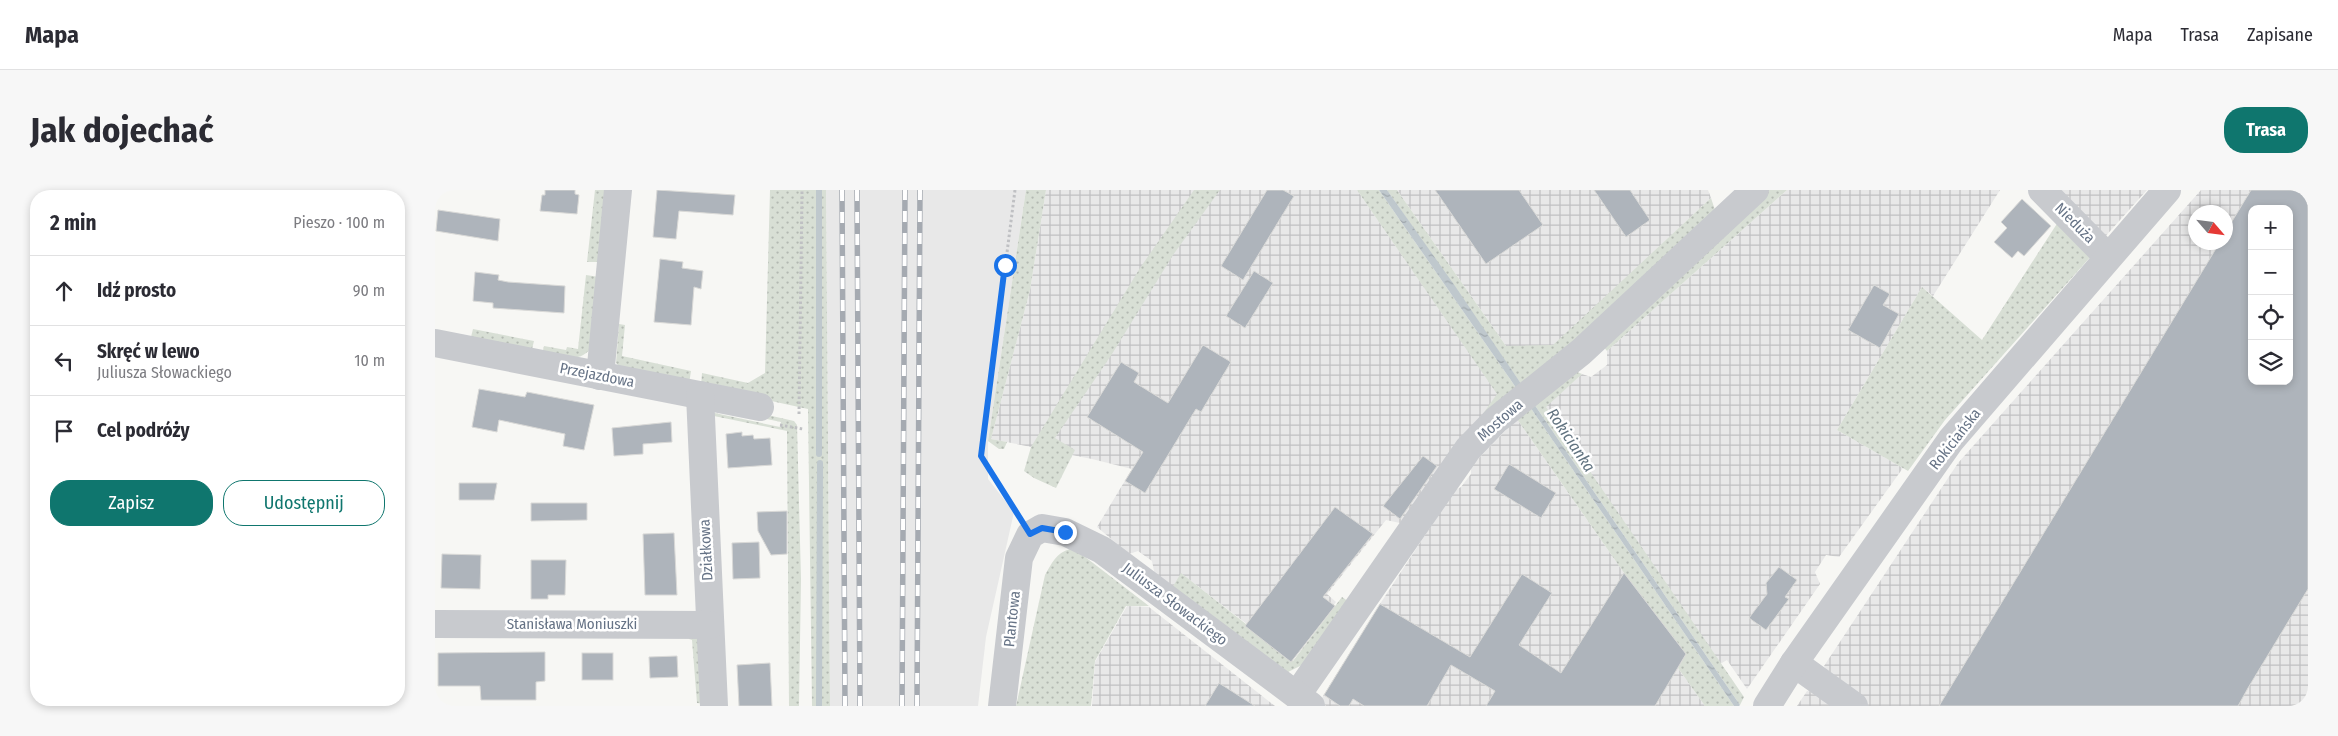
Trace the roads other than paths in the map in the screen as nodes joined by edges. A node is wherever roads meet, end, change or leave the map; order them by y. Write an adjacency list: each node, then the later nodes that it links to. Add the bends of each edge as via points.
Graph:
1 (618, 190): 7 (street)
2 (1755, 190): 14 (street, Mostowa, via 1581,352 1485,431 1455,467)
3 (2042, 190): 5 (street, Nieduża)
4 (2167, 190): 5 (street, Rokiciańska)
5 (2108, 257): 13 (street, Rokiciańska, via 1951,440)
6 (435, 343): 7 (street, Przejazdowa)
7 (600, 376): 8 (street, Przejazdowa)
8 (700, 395): 9 (street, Przejazdowa); 12 (street, Działkowa)
9 (760, 407)
10 (1030, 534): 14 (street, Juliusza Słowackiego, via 1042,528 1065,532 1102,550); 16 (street, Plantowa, via 1019,558)
11 (435, 624): 12 (street, Stanisława Moniuszki)
12 (710, 624): 15 (street, Działkowa)
13 (1794, 663): 17 (street, Rokiciańska); 18 (street)
14 (1304, 701)
15 (714, 706)
16 (1002, 706)
17 (1767, 706)
18 (1854, 706)

